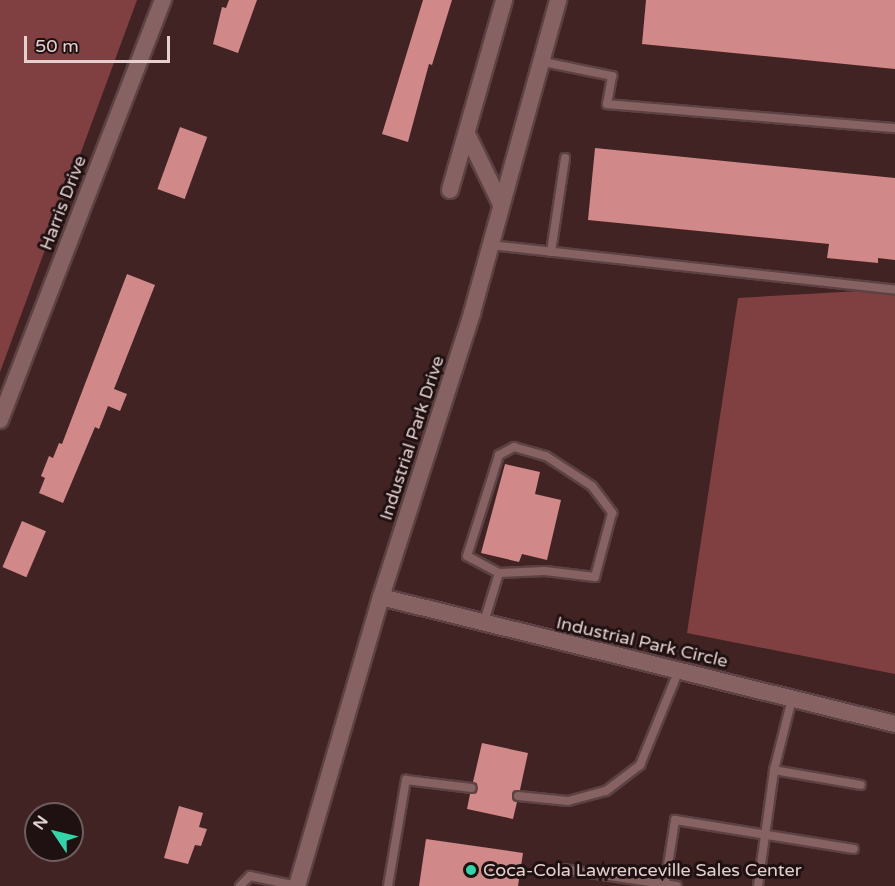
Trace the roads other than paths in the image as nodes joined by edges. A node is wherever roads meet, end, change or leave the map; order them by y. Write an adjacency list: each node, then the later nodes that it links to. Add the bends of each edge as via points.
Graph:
1 (163, 0): 13 (street, Harris Drive)
2 (504, 0): 6 (street)
3 (558, 0): 4 (street, Industrial Park Drive)
4 (538, 61): 5 (lane, via 612,76 606,104); 9 (street, Industrial Park Drive)
5 (895, 128)
6 (467, 134): 8 (street); 9 (street)
7 (565, 158): 11 (lane)
8 (450, 190)
9 (501, 204): 10 (street, Industrial Park Drive)
10 (490, 245): 11 (lane); 15 (street, Industrial Park Drive)
11 (552, 252): 12 (lane)
12 (895, 290)
13 (0, 420)
14 (499, 573): 14 (lane, via 467,556 499,455 514,447 546,456 592,486 612,513 595,577 545,571); 16 (lane)
15 (381, 597): 16 (street, Industrial Park Circle); 29 (street, Industrial Park Drive)
16 (483, 625): 17 (street, Industrial Park Circle)
17 (679, 670): 18 (street, Industrial Park Circle); 23 (lane, via 640,765 606,790 568,801)
18 (792, 699): 19 (street, Industrial Park Circle); 20 (lane)
19 (895, 724)
20 (774, 770): 21 (lane); 24 (lane)
21 (861, 785)
22 (472, 788): 30 (lane, via 406,780)
23 (518, 796)
24 (765, 835): 25 (lane); 27 (lane, via 675,820); 32 (lane)
25 (854, 849)
26 (563, 869): 27 (lane)
27 (665, 884): 31 (lane)
28 (240, 886): 29 (lane, via 250,876)
29 (297, 886)
30 (388, 886)
31 (677, 886)
32 (758, 886)

